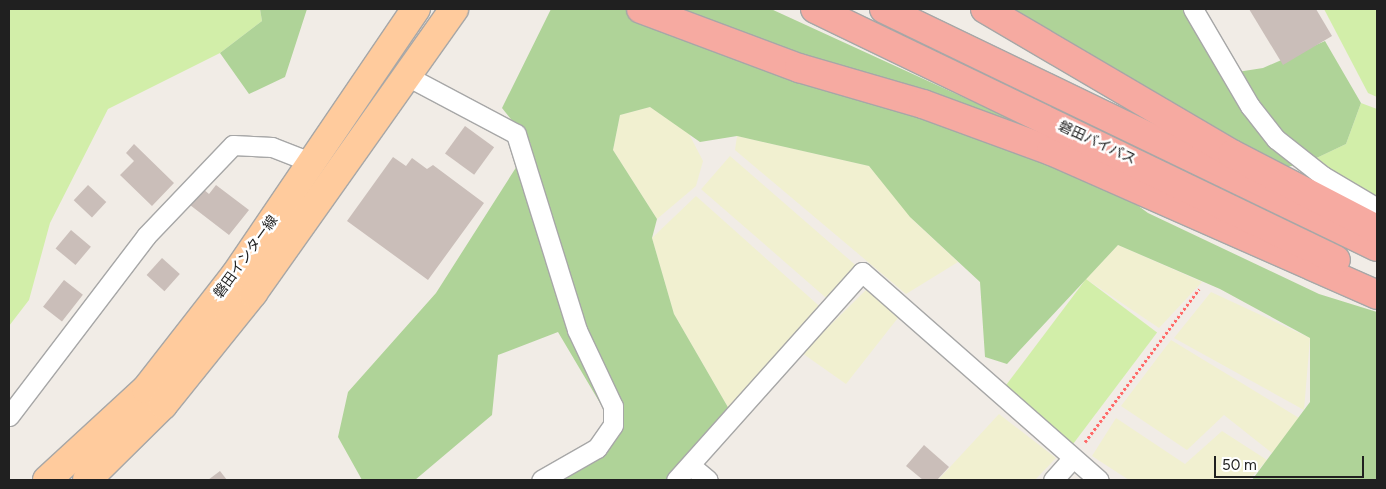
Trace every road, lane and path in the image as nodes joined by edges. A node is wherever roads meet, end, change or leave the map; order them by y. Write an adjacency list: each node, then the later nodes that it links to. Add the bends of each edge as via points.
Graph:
1 (416, 9): 9 (main road, 磐田インター線)
2 (454, 9): 8 (main road, 磐田インター線)
3 (641, 9): 15 (highway, via 799,68 923,104 1051,151 1179,211)
4 (814, 9): 13 (highway, 磐田バイパス)
5 (884, 9): 12 (highway, 磐田バイパス)
6 (985, 9): 11 (highway, via 1224,149)
7 (1193, 9): 10 (street, via 1250,106 1276,139 1323,176)
8 (407, 76): 20 (main road, 磐田インター線, via 253,292 163,405); 21 (street, via 516,134 577,330 613,406 613,425 597,448)
9 (313, 163): 16 (street, via 272,146 233,145 146,236); 19 (main road, 磐田インター線, via 234,276 146,389)
10 (1377, 208)
11 (1377, 229)
12 (1377, 247)
13 (1377, 280)
14 (1199, 289): 17 (path)
15 (1377, 295)
16 (9, 416)
17 (1072, 459): 18 (street, via 862,272); 24 (street); 25 (street)
18 (690, 465): 22 (street); 23 (street)
19 (47, 480)
20 (87, 480)
21 (541, 480)
22 (676, 480)
23 (708, 480)
24 (1053, 480)
25 (1099, 480)

